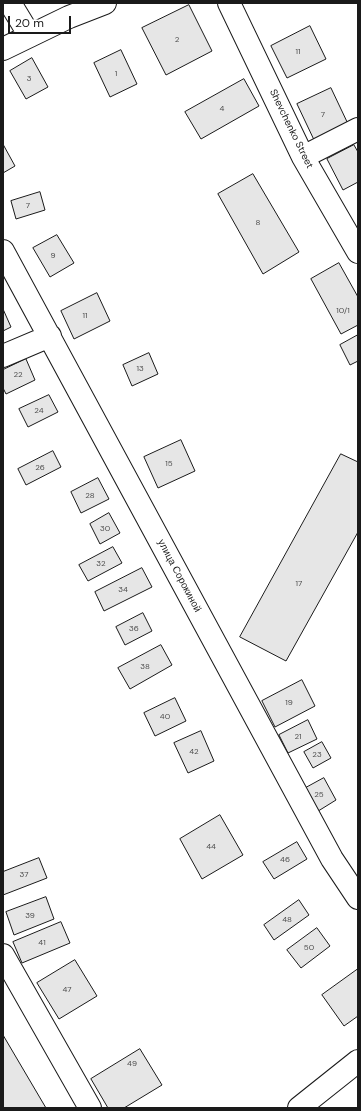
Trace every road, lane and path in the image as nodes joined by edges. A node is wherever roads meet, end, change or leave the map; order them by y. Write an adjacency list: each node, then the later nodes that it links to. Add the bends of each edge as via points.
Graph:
1 (10, 3): 4 (street)
2 (106, 3): 4 (street)
3 (230, 3): 7 (street, Shevchenko Street)
4 (30, 36): 5 (street)
5 (3, 49)
6 (358, 129): 7 (street)
7 (304, 157): 9 (street, Shevchenko Street)
8 (3, 251): 10 (street, улица Сорокиной)
9 (358, 252)
10 (50, 336): 11 (street); 12 (street, улица Сорокиной, via 328,852)
11 (3, 356)
12 (358, 898)
13 (3, 955): 15 (street)
14 (358, 1061): 16 (street)
15 (90, 1108)
16 (299, 1108)

